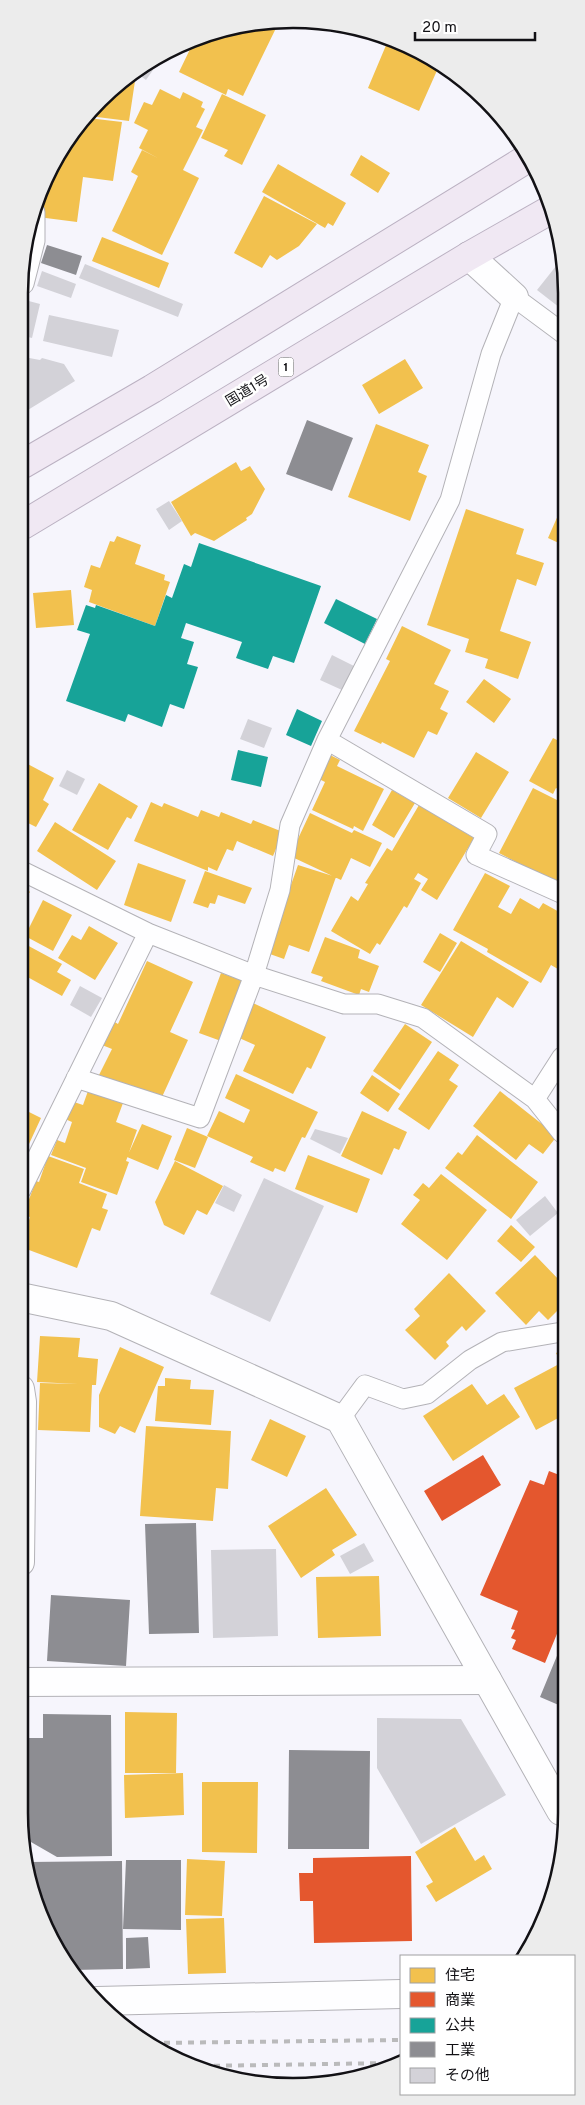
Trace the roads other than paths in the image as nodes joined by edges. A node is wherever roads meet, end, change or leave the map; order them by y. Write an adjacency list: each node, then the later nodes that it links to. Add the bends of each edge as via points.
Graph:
1 (523, 161): 8 (highway, via 152,389)
2 (545, 213): 4 (highway, 国道1号 / 1)
3 (35, 232): 5 (lane)
4 (469, 256): 6 (street); 9 (highway, 国道1号 / 1)
5 (29, 263)
6 (514, 297): 7 (lane); 10 (lane, via 492,354 450,500)
7 (558, 330)
8 (28, 461)
9 (28, 522)
10 (327, 740): 12 (lane, via 487,834 476,855); 14 (lane, via 290,825 280,890)
11 (28, 874): 13 (lane)
12 (558, 892)
13 (148, 933): 14 (lane); 16 (lane)
14 (254, 975): 16 (lane, via 200,1118); 17 (lane, via 344,1004 378,1004 423,1018)
15 (558, 1063): 17 (lane)
16 (76, 1078): 19 (lane)
17 (535, 1100): 18 (lane)
18 (558, 1128)
19 (28, 1176)
20 (28, 1299): 22 (street, via 111,1316)
21 (558, 1333): 22 (lane, via 502,1342 470,1360 427,1394 403,1400 365,1385)
22 (340, 1419): 23 (street)
23 (488, 1680): 24 (street); 25 (street)
24 (28, 1682)
25 (558, 1806)
26 (400, 1994): 27 (street)
27 (106, 2001)

